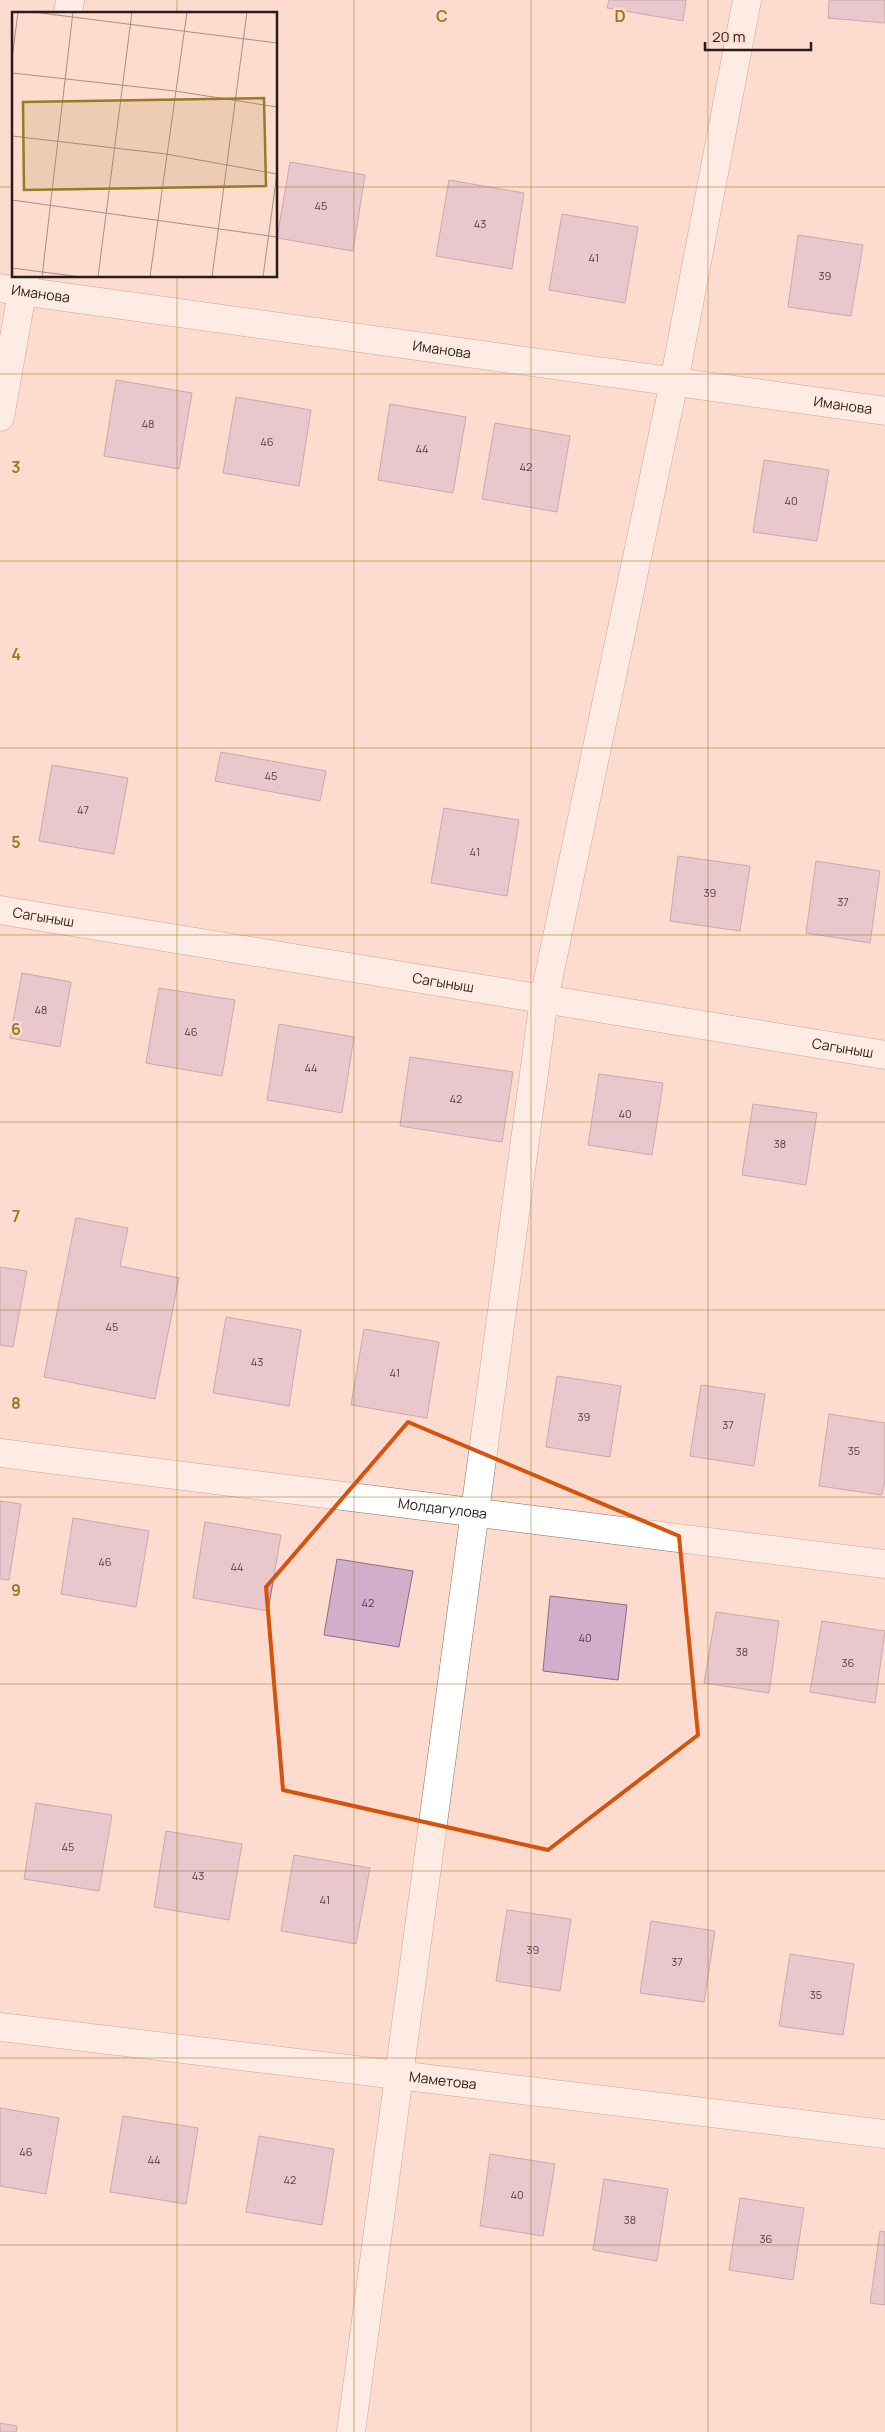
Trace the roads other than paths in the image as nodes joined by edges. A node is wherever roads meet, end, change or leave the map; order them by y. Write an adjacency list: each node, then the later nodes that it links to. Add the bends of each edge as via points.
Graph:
1 (747, 0): 3 (street)
2 (16, 285): 3 (street, Иманова); 5 (street)
3 (674, 382): 4 (street, Иманова); 7 (street)
4 (885, 411)
5 (0, 417)
6 (0, 910): 7 (street, Сагыныш)
7 (544, 999): 8 (street, Сагыныш); 10 (street)
8 (885, 1055)
9 (0, 1453): 10 (street, Молдагулова)
10 (474, 1512): 11 (street, Молдагулова); 13 (street)
11 (885, 1564)
12 (0, 2027): 13 (street, Маметова)
13 (398, 2077): 14 (street, Маметова); 15 (street)
14 (885, 2134)
15 (351, 2432)

